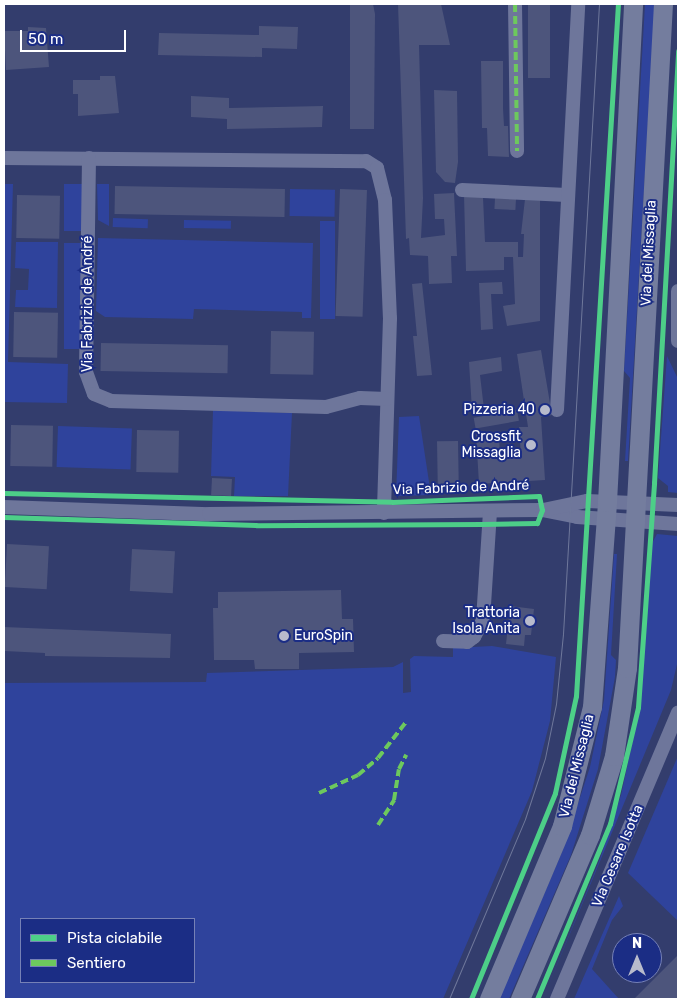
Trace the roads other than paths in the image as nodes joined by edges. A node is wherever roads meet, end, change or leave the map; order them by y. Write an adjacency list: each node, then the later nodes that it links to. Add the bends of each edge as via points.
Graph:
1 (516, 4): 5 (street)
2 (578, 4): 9 (street)
3 (634, 4): 16 (main road, Via dei Missaglia)
4 (662, 4): 18 (main road, Via dei Missaglia)
5 (517, 151)
6 (4, 158): 7 (street, Via Fabrizio de André)
7 (89, 158): 12 (street, Via Fabrizio de André, via 373,164 380,173 387,228 390,318); 12 (street, Via Fabrizio de André, via 86,372 94,394 111,401 326,407 360,398)
8 (462, 190): 9 (street)
9 (567, 195): 13 (street)
10 (678, 291): 11 (street)
11 (678, 341)
12 (386, 399): 19 (street, Via Fabrizio de André)
13 (557, 410)
14 (678, 505): 18 (street)
15 (4, 507): 19 (street, Via Fabrizio de André, via 209,514)
16 (606, 510): 17 (street, Via Fabrizio de André, via 571,502 542,510); 18 (street); 23 (main road, Via dei Missaglia, via 597,667 581,759 562,826)
17 (490, 512): 19 (street, Via Fabrizio de André); 21 (street, via 483,620 474,637 467,642)
18 (634, 512): 20 (street); 24 (main road, Via dei Missaglia, via 627,668 614,756 590,835)
19 (384, 513)
20 (678, 524)
21 (443, 641)
22 (678, 713): 25 (street, Via Cesare Isotta)
23 (489, 999)
24 (520, 999)
25 (557, 999)

